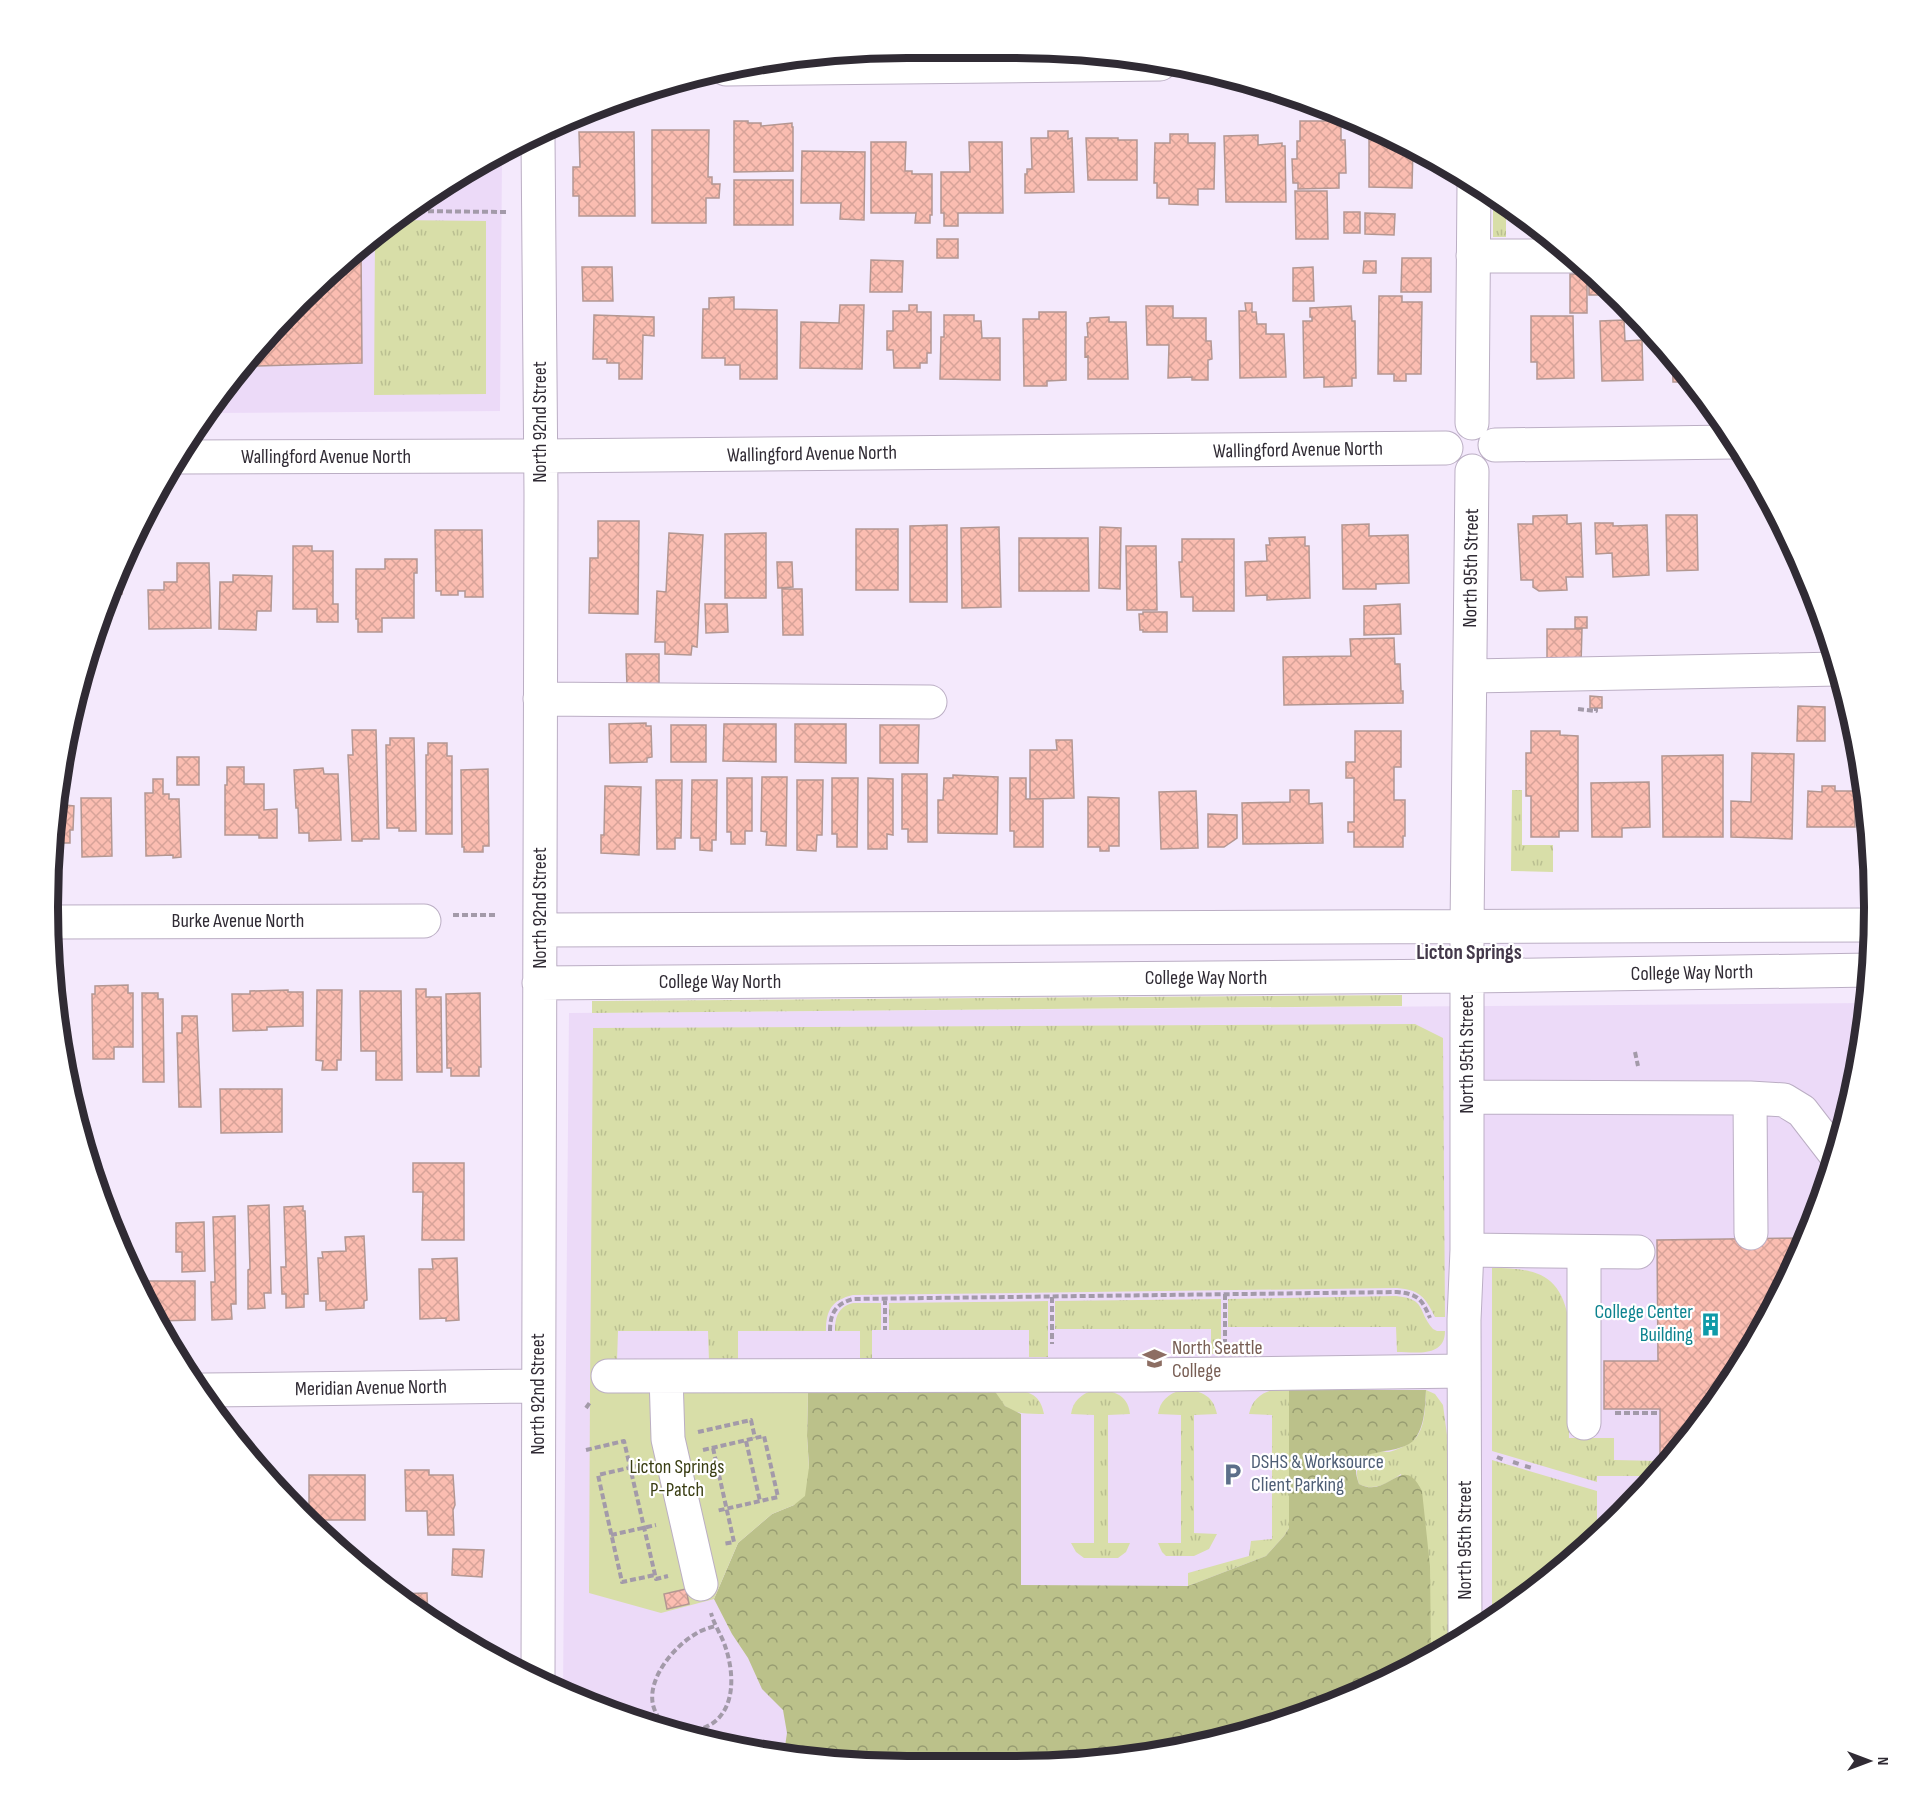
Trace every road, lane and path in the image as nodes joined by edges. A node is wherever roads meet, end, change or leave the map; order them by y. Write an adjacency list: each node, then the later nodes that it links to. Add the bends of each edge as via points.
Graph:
1 (1113, 65): 2 (street)
2 (783, 68)
3 (538, 143): 13 (street, North 92nd Street)
4 (1474, 194): 7 (street)
5 (423, 211): 6 (path)
6 (506, 212)
7 (1473, 256): 8 (street); 9 (street)
8 (1559, 256)
9 (1472, 423): 11 (street, via 1489,430); 12 (street, via 1454,429)
10 (1725, 442): 11 (street)
11 (1495, 445): 15 (street, via 1490,461)
12 (1446, 448): 13 (street, Wallingford Avenue North); 15 (street, via 1453,463)
13 (541, 456): 14 (street, Wallingford Avenue North); 18 (street, North 92nd Street)
14 (189, 457)
15 (1472, 471): 17 (street, North 95th Street)
16 (1830, 669): 17 (street)
17 (1470, 676): 26 (street, North 95th Street)
18 (540, 699): 19 (street); 27 (street, North 92nd Street)
19 (930, 702)
20 (1596, 708): 21 (path)
21 (1578, 709)
22 (495, 915): 23 (path)
23 (438, 918): 24 (street, Burke Avenue North)
24 (59, 922)
25 (1864, 925): 26 (street)
26 (1467, 927): 27 (street); 29 (street, North 95th Street)
27 (540, 930): 30 (street, North 92nd Street)
28 (1862, 970): 29 (street, College Way North)
29 (1467, 976): 30 (street, College Way North); 31 (street, North 95th Street)
30 (539, 983): 49 (street, North 92nd Street)
31 (1467, 1097): 32 (street); 35 (street, North 95th Street)
32 (1750, 1098): 33 (street, via 1784,1100 1802,1111); 34 (street)
33 (1830, 1147)
34 (1752, 1233)
35 (1467, 1250): 36 (street); 46 (street, North 95th Street)
36 (1584, 1252): 37 (street); 52 (street)
37 (1638, 1252)
38 (1225, 1294): 39 (path); 41 (path, via 1413,1294 1422,1300); 42 (path)
39 (1052, 1296): 40 (path); 43 (path)
40 (885, 1299): 44 (path); 45 (path, via 845,1301 830,1318)
41 (1434, 1324)
42 (1225, 1327)
43 (1052, 1329)
44 (885, 1330)
45 (830, 1331)
46 (1464, 1371): 48 (street); 70 (street, North 95th Street)
47 (608, 1376): 48 (street)
48 (666, 1376): 55 (street)
49 (538, 1386): 50 (street, Meridian Avenue North); 71 (street, North 92nd Street)
50 (210, 1390)
51 (1660, 1413): 52 (path)
52 (1584, 1418)
53 (764, 1436): 65 (path)
54 (755, 1438): 55 (path, via 751,1420)
55 (668, 1439): 67 (street)
56 (746, 1440): 66 (path)
57 (713, 1448): 67 (path, via 734,1542)
58 (586, 1450): 68 (path, via 624,1441)
59 (1497, 1457): 60 (path)
60 (1504, 1460)
61 (1513, 1462): 62 (path)
62 (1519, 1464)
63 (1525, 1466): 64 (path)
64 (1532, 1468)
65 (778, 1497)
66 (760, 1501)
67 (694, 1551): 69 (street)
68 (656, 1579)
69 (701, 1584)
70 (1466, 1626)
71 (538, 1672)
72 (658, 1718): 73 (path, via 651,1699 662,1666 698,1631 715,1626 729,1662 730,1699 722,1716)
73 (698, 1730)

